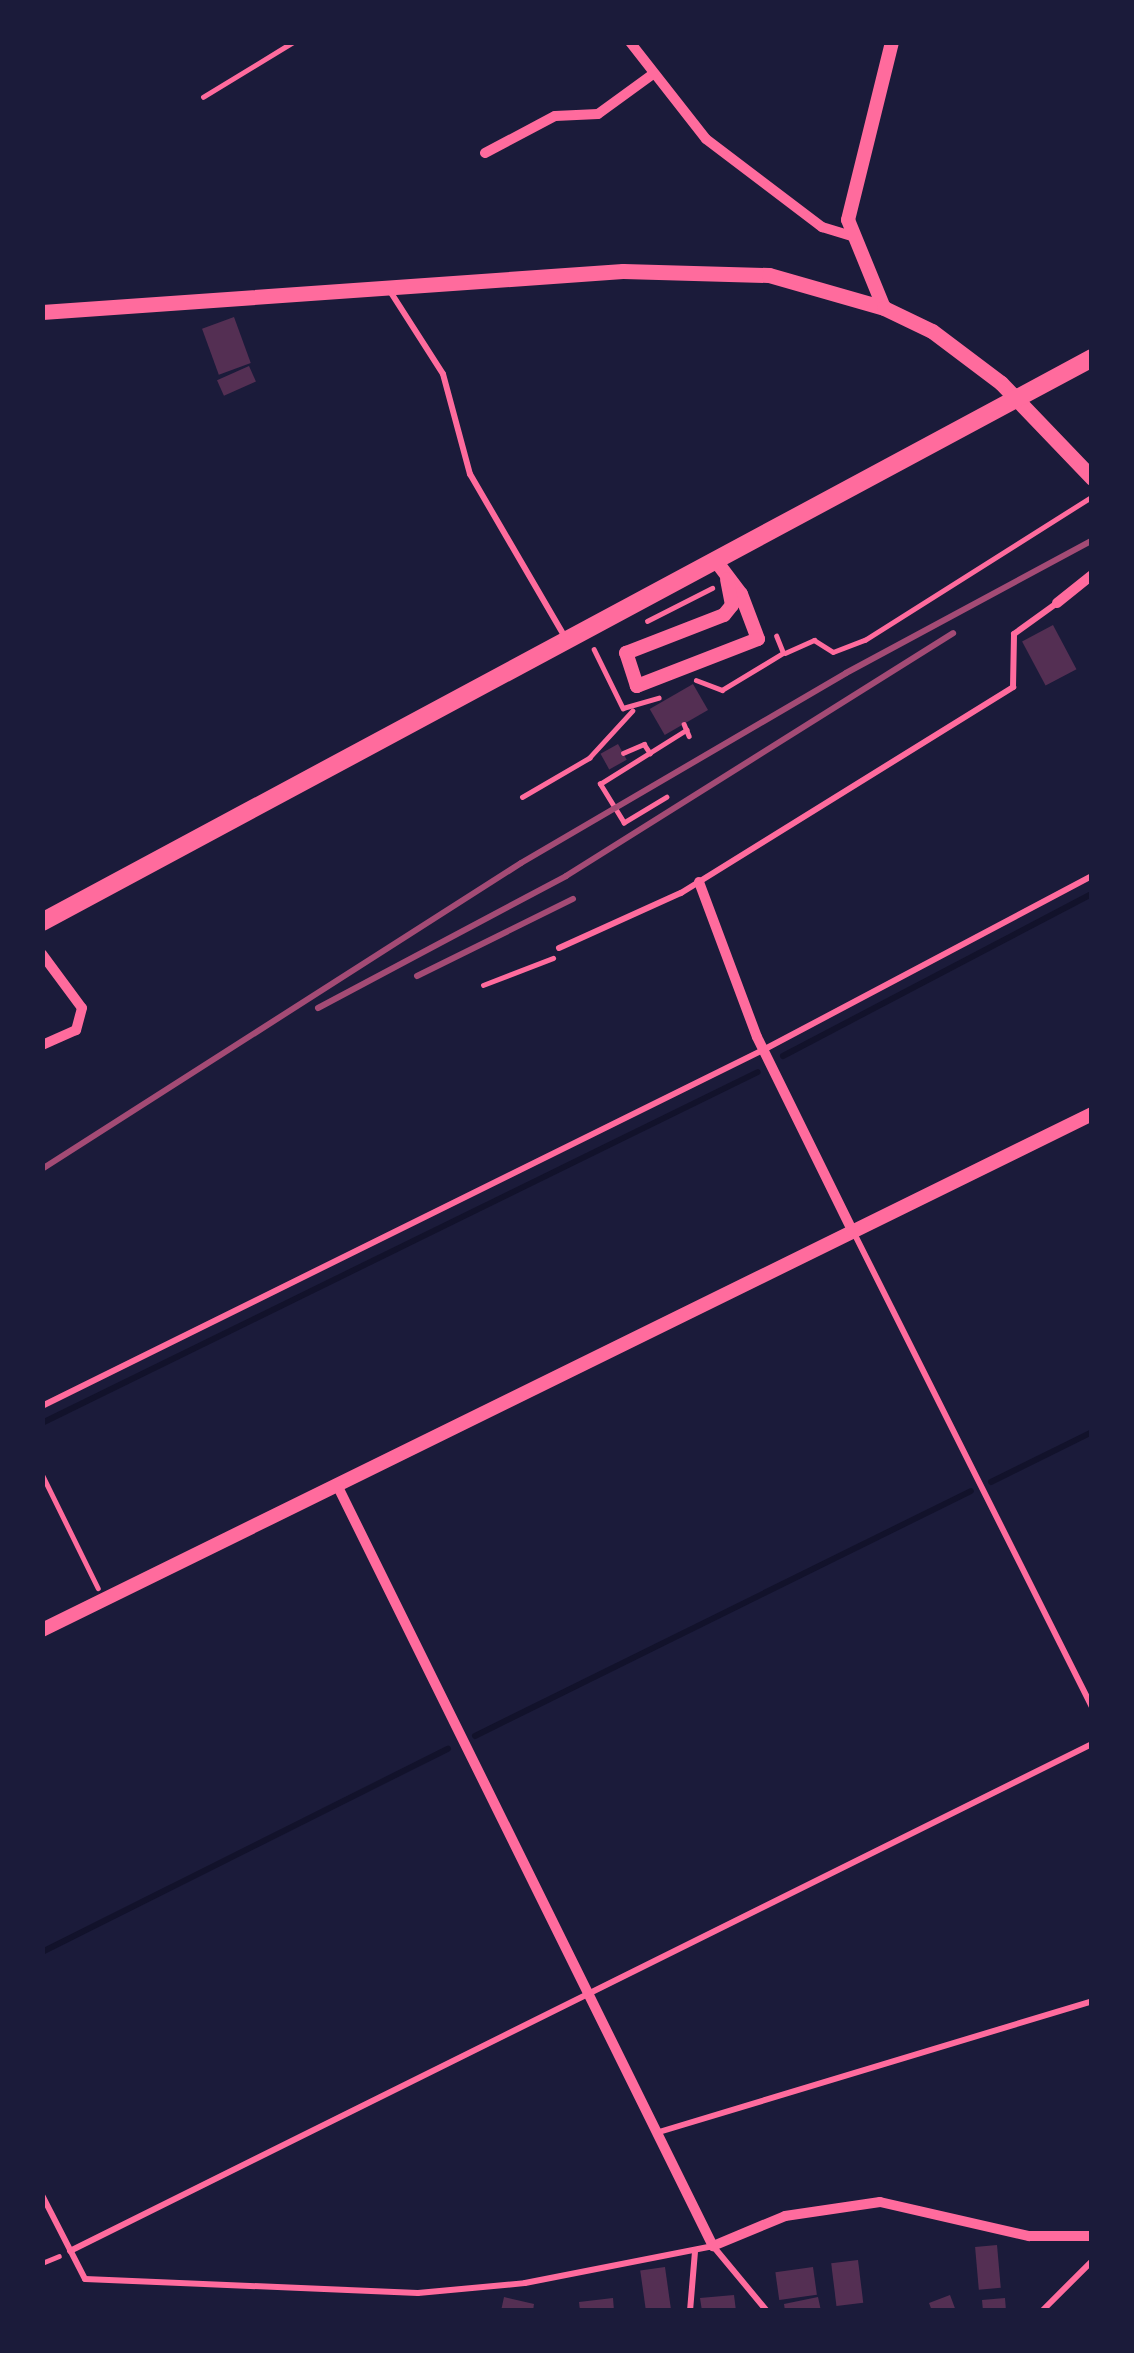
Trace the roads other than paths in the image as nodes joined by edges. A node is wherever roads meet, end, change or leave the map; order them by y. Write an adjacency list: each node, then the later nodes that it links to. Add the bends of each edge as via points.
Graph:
1 (630, 42): 3 (street)
2 (892, 42): 5 (street, via 857,162)
3 (653, 74): 4 (street, via 598,114 555,116); 5 (street, via 724,153 822,227)
4 (485, 153)
5 (851, 236): 7 (street)
6 (388, 288): 7 (main road, via 715,270 793,280); 8 (main road); 16 (lane, via 443,374 470,474)
7 (884, 308): 10 (main road, via 955,347)
8 (42, 312)
9 (1092, 358): 10 (main road)
10 (1016, 398): 11 (main road); 12 (main road)
11 (1092, 478)
12 (716, 560): 14 (street); 16 (main road)
13 (1092, 575): 15 (street)
14 (728, 579): 14 (street, via 758,626 755,643 637,686 626,653 724,615 732,605)
15 (1057, 603): 18 (lane, via 1014,634 1012,687)
16 (566, 640): 19 (main road)
17 (1092, 876): 23 (lane)
18 (699, 883): 20 (lane); 23 (street)
19 (42, 922)
20 (559, 948)
21 (42, 954): 22 (street, via 82,1008 76,1030)
22 (42, 1045)
23 (765, 1049): 25 (street); 26 (lane)
24 (1092, 1114): 25 (street)
25 (853, 1232): 27 (street); 29 (lane)
26 (42, 1406)
27 (337, 1485): 28 (street); 31 (street)
28 (42, 1630)
29 (1092, 1707)
30 (1092, 1744): 31 (lane)
31 (587, 1994): 33 (street); 37 (lane)
32 (1092, 2001): 33 (lane)
33 (655, 2133): 36 (street)
34 (42, 2195): 37 (lane)
35 (1092, 2236): 36 (street, via 1028,2236 880,2202 785,2216)
36 (713, 2246): 38 (lane); 41 (lane)
37 (70, 2251): 38 (lane, via 86,2279 380,2293 525,2283)
38 (695, 2252): 40 (lane)
39 (1092, 2261): 42 (lane)
40 (690, 2311)
41 (766, 2311)
42 (1042, 2311)

